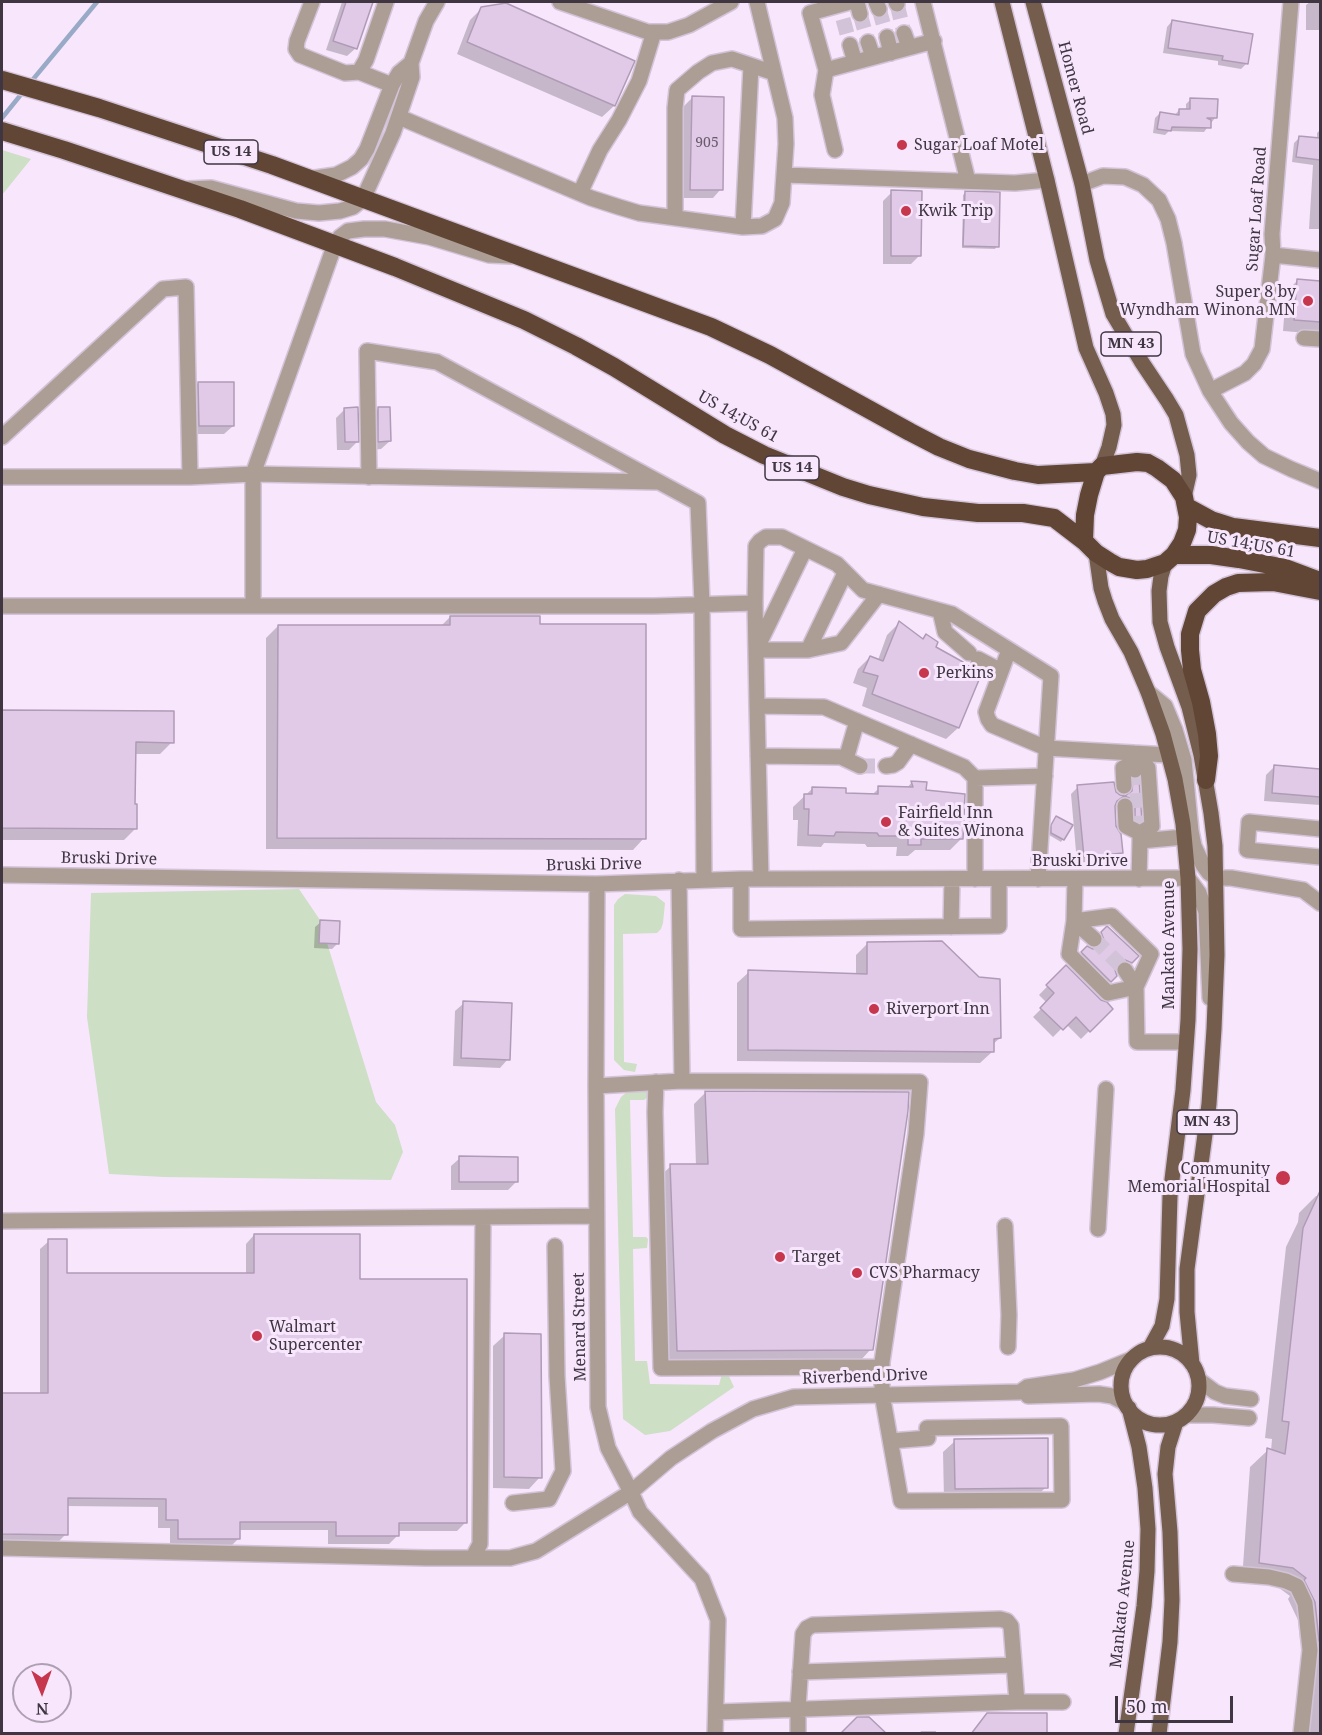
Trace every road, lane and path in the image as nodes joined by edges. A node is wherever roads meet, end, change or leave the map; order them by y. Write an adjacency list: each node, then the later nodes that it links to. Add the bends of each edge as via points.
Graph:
1 (312, 2): 24 (street, via 297,41 300,55 345,73)
2 (386, 2): 24 (street)
3 (434, 2): 21 (street)
4 (560, 2): 13 (street)
5 (731, 2): 13 (street, via 689,25)
6 (757, 2): 25 (street)
7 (923, 2): 15 (street)
8 (1002, 2): 33 (main road, MN 43)
9 (1033, 2): 35 (main road, Homer Road / MN 43)
10 (1291, 2): 42 (street, Sugar Loaf Road)
11 (807, 7): 12 (street); 23 (street)
12 (844, 8)
13 (654, 32): 37 (street, via 639,81)
14 (887, 37): 18 (street)
15 (934, 41): 18 (street, via 907,40); 34 (street)
16 (868, 42): 19 (street)
17 (850, 45): 20 (street)
18 (891, 52): 19 (street)
19 (873, 57): 20 (street)
20 (855, 62): 23 (street)
21 (411, 63): 27 (street); 28 (street, via 412,78)
22 (751, 66): 25 (street); 39 (street, via 732,59 712,63 678,90); 40 (street)
23 (826, 70): 30 (street, via 822,95)
24 (359, 72): 27 (street)
25 (774, 73): 31 (street, via 785,118)
26 (2, 80): 32 (highway, US 14)
27 (392, 85): 32 (street, via 361,159 336,175)
28 (399, 117): 37 (street); 38 (street)
29 (2, 131): 36 (highway, US 14)
30 (835, 150)
31 (784, 175): 34 (street); 40 (street, via 782,203 774,219 762,226)
32 (309, 178): 38 (highway, US 14)
33 (1047, 180): 34 (street); 49 (main road, MN 43, via 1086,348 1113,414 1109,447)
34 (968, 181)
35 (1082, 184): 47 (street, via 1103,176 1125,177 1143,185 1159,200 1174,243 1193,354); 56 (main road, MN 43, via 1097,260 1113,314 1176,415 1187,455)
36 (181, 189): 38 (street, via 211,188 319,213 347,209); 41 (highway, US 14)
37 (580, 193): 39 (street, via 639,213)
38 (363, 199): 43 (highway, US 14)
39 (675, 218): 40 (street)
40 (743, 227)
41 (335, 244): 43 (street, via 348,231 385,229 489,255); 50 (street); 58 (highway, US 14;US 61 / US 14, via 576,345 725,435 803,472 869,495 914,505 1054,518)
42 (1273, 255): 44 (street); 47 (street, Sugar Loaf Road, via 1262,349 1245,373)
43 (519, 256): 49 (highway, US 14;US 61 / US 14, via 711,327 969,459 1038,475)
44 (1320, 260)
45 (1304, 338): 46 (street)
46 (1320, 339)
47 (1210, 391): 54 (street, via 1231,423 1264,456)
48 (2, 437): 52 (street, via 163,289 186,286)
49 (1099, 469): 56 (highway, US 14;US 61 / US 14, via 1137,462 1148,464 1173,480); 58 (highway, via 1085,515)
50 (253, 474): 52 (street); 53 (street); 68 (street)
51 (2, 477): 52 (street)
52 (190, 477)
53 (369, 477): 55 (street); 55 (street, via 367,351 437,362)
54 (1320, 481)
55 (661, 482): 66 (street, via 698,503)
56 (1186, 502): 57 (highway, US 14;US 61 / US 14, via 1211,520 1233,527); 60 (highway, US 14;US 61, via 1187,530)
57 (1320, 538)
58 (1090, 547): 60 (highway, US 14;US 61 / US 14, via 1119,567 1147,569); 74 (main road, Mankato Avenue / MN 43, via 1112,619)
59 (805, 549): 61 (street, via 837,564); 65 (street, via 782,537 760,541 756,546); 70 (street)
60 (1170, 559): 62 (highway, US 14;US 61 / US 14, via 1211,555 1239,559 1285,568); 85 (main road, MN 43, via 1159,591 1160,622 1188,707)
61 (845, 573): 64 (street, via 863,590); 71 (street)
62 (1320, 581)
63 (1320, 591): 85 (highway, via 1273,582 1238,583 1214,594 1197,610 1190,650 1207,734)
64 (879, 594): 69 (street); 71 (street, via 841,643)
65 (755, 603): 66 (street); 70 (street)
66 (702, 604): 68 (street); 95 (street)
67 (2, 606): 68 (street)
68 (253, 606)
69 (940, 610): 72 (street); 73 (street, via 945,632 974,656)
70 (756, 650): 71 (street); 75 (street)
71 (808, 650)
72 (1009, 650): 73 (street); 78 (street, via 1051,676)
73 (1001, 671): 78 (street, via 986,712 992,726)
74 (1148, 692): 79 (main road, Mankato Avenue / MN 43); 94 (street, via 1165,706 1175,730 1184,759 1194,846 1203,865)
75 (757, 706): 76 (street, via 824,707); 80 (street)
76 (857, 721): 77 (street); 80 (street, via 853,763 841,757)
77 (911, 744): 82 (street, via 898,762); 84 (street, via 964,767)
78 (1046, 748): 81 (street); 83 (street)
79 (1168, 755): 81 (street); 90 (main road, Mankato Avenue / MN 43)
80 (758, 756): 97 (street)
81 (1135, 762): 86 (street, via 1123,768); 89 (street, via 1148,768 1152,826)
82 (886, 766)
83 (1045, 776): 84 (street); 101 (street)
84 (975, 778): 99 (street)
85 (1206, 780): 94 (main road, MN 43)
86 (1124, 786)
87 (1125, 806): 89 (street, via 1126,826)
88 (1320, 829): 91 (street, via 1249,822 1247,850)
89 (1140, 833): 90 (street); 103 (street)
90 (1184, 837): 93 (main road, Mankato Avenue / MN 43)
91 (1320, 857)
92 (2, 875): 105 (street, Bruski Drive)
93 (1188, 878): 103 (street, Bruski Drive); 112 (street, via 1206,912); 113 (main road, Mankato Avenue / MN 43)
94 (1216, 878): 106 (street, via 1303,890); 112 (main road, MN 43)
95 (704, 879): 96 (street, Bruski Drive); 104 (street, Bruski Drive)
96 (741, 879): 97 (street, Bruski Drive); 108 (street, via 741,929)
97 (761, 879): 98 (street, Bruski Drive)
98 (952, 879): 99 (street, Bruski Drive); 108 (street)
99 (975, 879): 100 (street, Bruski Drive)
100 (999, 879): 101 (street, Bruski Drive); 108 (street, via 999,926)
101 (1038, 879): 102 (street, Bruski Drive)
102 (1075, 879): 103 (street, Bruski Drive); 107 (street)
103 (1139, 879)
104 (679, 880): 105 (street, Bruski Drive); 114 (street)
105 (597, 884): 116 (street, Menard Street)
106 (1320, 903)
107 (1074, 921): 109 (street); 111 (street, via 1069,954 1108,993); 111 (street, via 1112,916 1151,954)
108 (951, 927)
109 (1094, 939)
110 (1125, 970): 111 (street)
111 (1136, 987): 113 (street, via 1137,1042)
112 (1214, 1029): 127 (main road, MN 43, via 1209,1104 1188,1269)
113 (1186, 1042): 125 (main road, Mankato Avenue / MN 43, via 1170,1197 1167,1299 1162,1326)
114 (682, 1081): 115 (street); 128 (street, via 920,1082)
115 (656, 1082): 116 (street); 128 (street, via 661,1368)
116 (596, 1086): 118 (street, Menard Street)
117 (1107, 1089): 122 (street)
118 (596, 1216): 119 (street); 137 (street, Menard Street, via 598,1407 608,1449)
119 (483, 1217): 120 (street); 140 (street, via 480,1544)
120 (2, 1221)
121 (1005, 1227): 124 (street)
122 (1098, 1229)
123 (555, 1246): 138 (street, via 563,1471 549,1499)
124 (1008, 1347)
125 (1150, 1348): 126 (main road); 127 (main road, via 1172,1349)
126 (1132, 1359): 130 (street, Riverbend Drive, via 1074,1380 1027,1387); 133 (main road, Mankato Avenue, via 1122,1379)
127 (1192, 1364): 129 (main road, MN 43)
128 (882, 1367): 131 (street)
129 (1199, 1380): 132 (street, via 1225,1396); 134 (main road, via 1193,1407)
130 (1020, 1392): 131 (street, Riverbend Drive); 133 (street, Riverbend Drive, via 1028,1396 1100,1394 1112,1396)
131 (882, 1395): 136 (street); 137 (street, Riverbend Drive, via 794,1397 753,1409 671,1458)
132 (1251, 1399)
133 (1127, 1406): 134 (main road, via 1149,1423 1164,1425); 150 (main road, Mankato Avenue, via 1138,1447 1148,1529 1144,1606)
134 (1181, 1418): 135 (street); 151 (main road, via 1168,1447 1165,1473 1172,1600)
135 (1249, 1418)
136 (891, 1442): 136 (street, via 901,1501 1062,1500 1061,1426 927,1428 928,1438)
137 (631, 1492): 140 (street, Riverbend Drive, via 536,1551 510,1558); 147 (street, Menard Street, via 640,1512 702,1579 718,1620)
138 (513, 1503)
139 (2, 1548): 140 (street, Riverbend Drive)
140 (473, 1557)
141 (1233, 1574): 152 (street, via 1286,1581 1297,1586 1305,1603 1310,1650)
142 (1014, 1665): 143 (street); 143 (street, via 1011,1626 1000,1619 813,1626 803,1634); 144 (street)
143 (800, 1672): 146 (street)
144 (1017, 1702): 145 (street); 146 (street)
145 (1063, 1702)
146 (798, 1708): 147 (street); 149 (street)
147 (716, 1712): 148 (street, Menard Street)
148 (715, 1734)
149 (798, 1734)
150 (1126, 1734)
151 (1159, 1734)
152 (1301, 1734)

